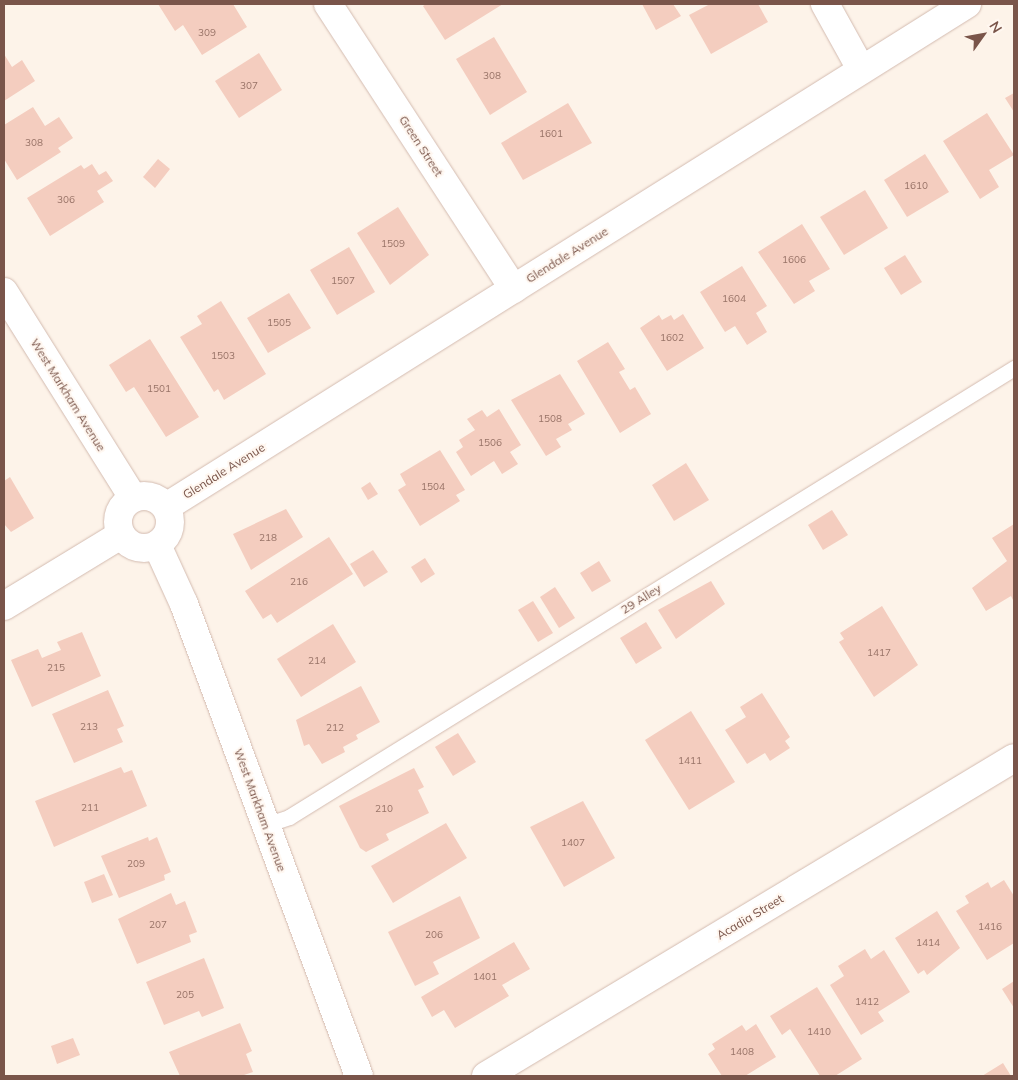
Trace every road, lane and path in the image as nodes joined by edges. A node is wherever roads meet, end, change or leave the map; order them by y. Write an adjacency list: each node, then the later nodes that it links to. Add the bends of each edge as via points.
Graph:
1 (328, 4): 5 (street, Green Street)
2 (825, 4): 4 (street)
3 (968, 4): 4 (street, Glendale Avenue)
4 (861, 69): 5 (street, Glendale Avenue)
5 (514, 289): 9 (street, Glendale Avenue)
6 (4, 292): 8 (street, West Markham Avenue)
7 (1014, 368): 14 (lane, 29 Alley, via 289,817)
8 (133, 498): 9 (street, via 152,497); 10 (street, via 118,518)
9 (166, 508): 11 (street, via 168,532)
10 (121, 535): 11 (street, via 141,548); 12 (street)
11 (157, 545): 14 (street, West Markham Avenue)
12 (4, 606)
13 (1014, 758): 16 (street, Acadia Street)
14 (265, 825): 15 (street, West Markham Avenue)
15 (358, 1076)
16 (486, 1076)

